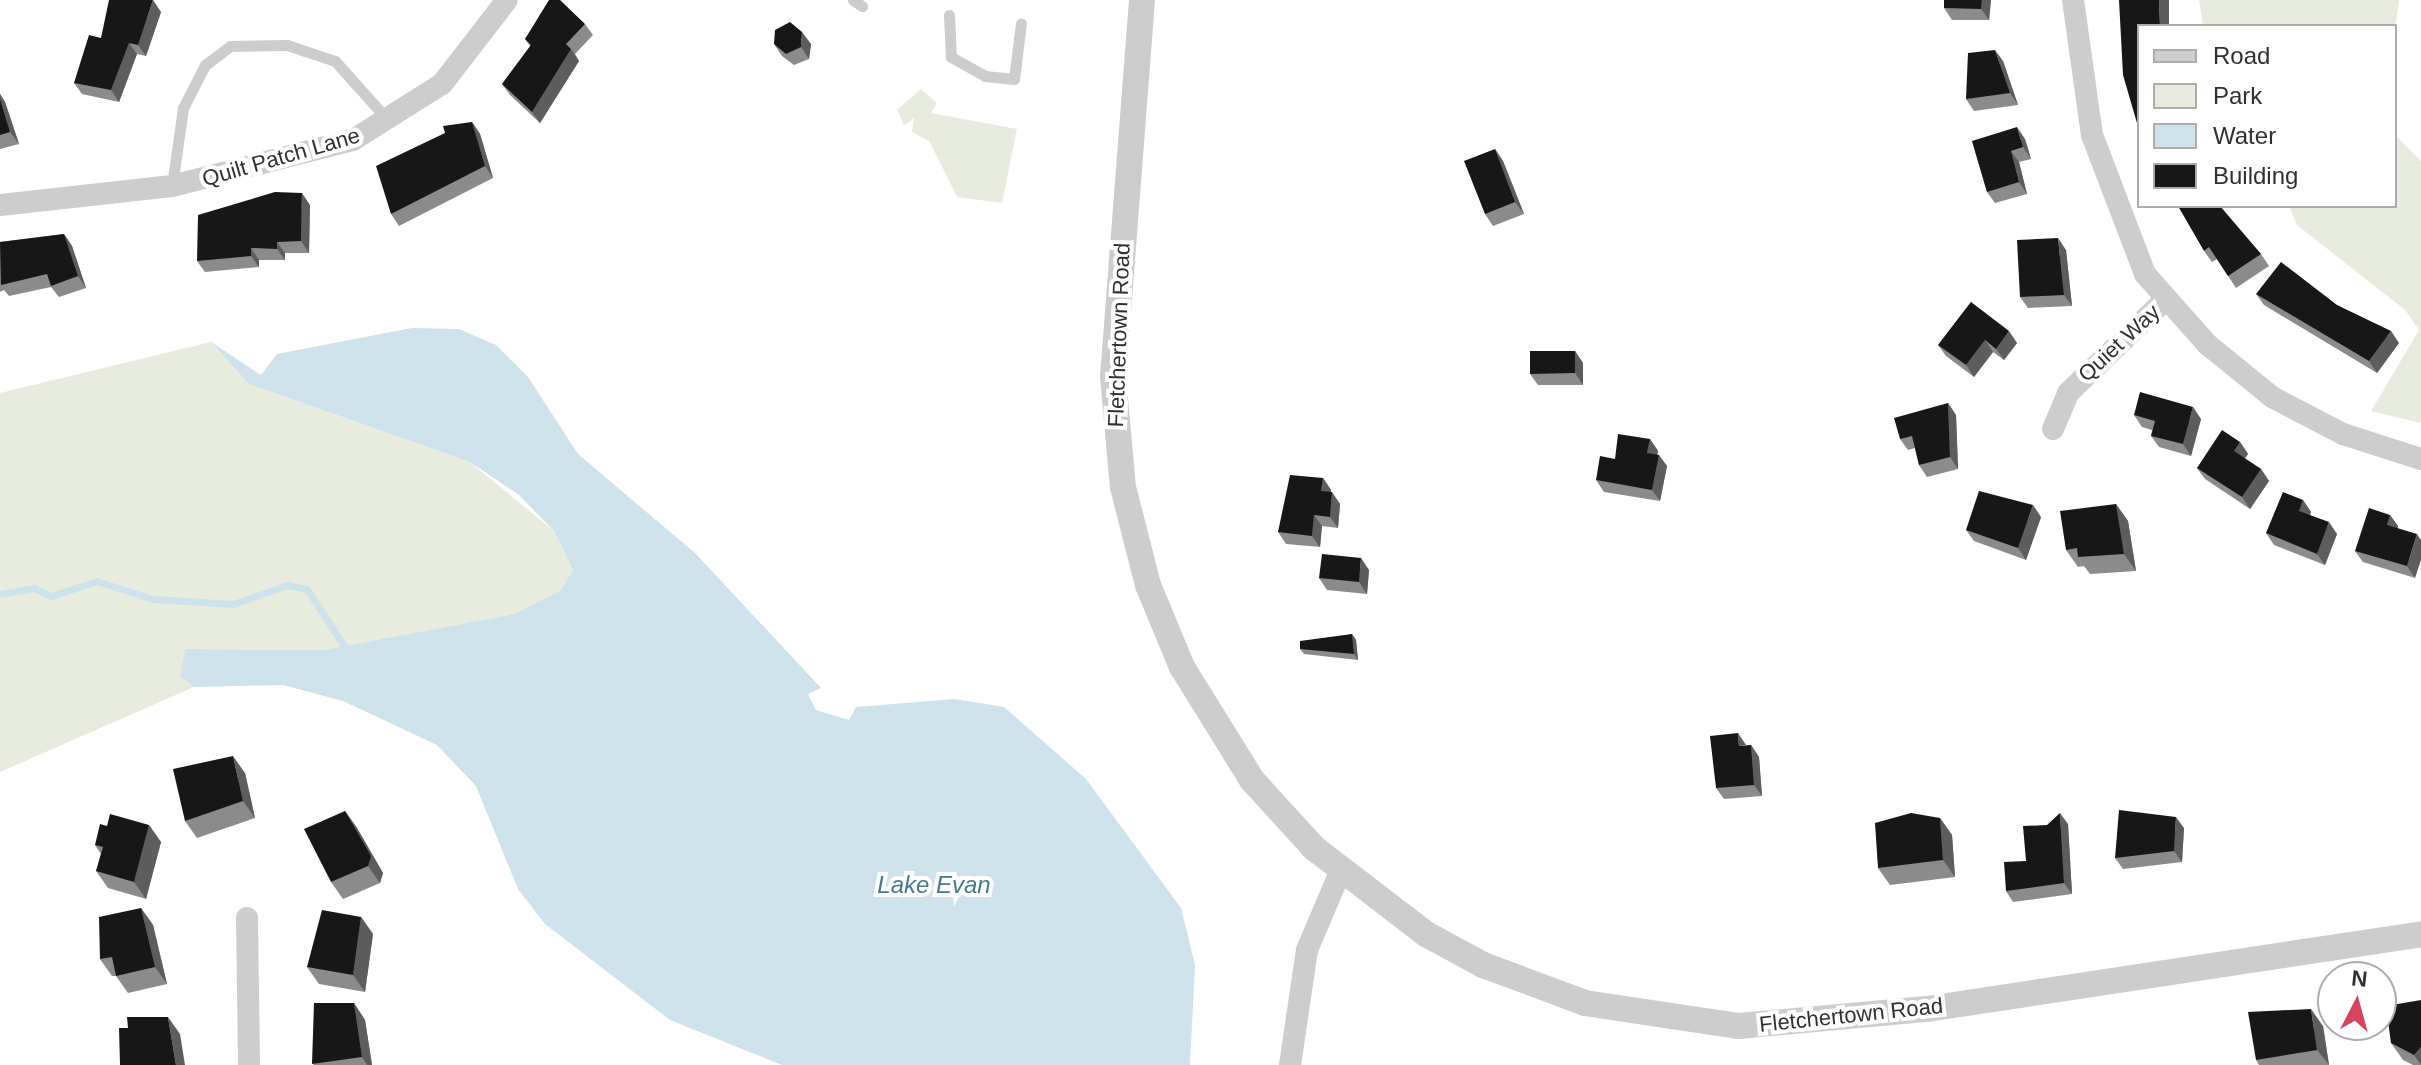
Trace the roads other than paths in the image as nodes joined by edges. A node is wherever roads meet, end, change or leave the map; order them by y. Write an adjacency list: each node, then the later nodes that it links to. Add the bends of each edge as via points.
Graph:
1 (507, 0): 6 (street, Quilt Patch Lane, via 442,84)
2 (1142, 0): 12 (street, Fletchertown Road, via 1113,376 1115,441 1134,537 1182,667 1220,734 1283,816)
3 (2073, 0): 9 (street, via 2083,95 2107,185 2145,274)
4 (949, 15): 5 (lane, via 951,57 985,76 1014,79)
5 (1021, 23)
6 (390, 122): 7 (street, Quilt Patch Lane, via 353,140); 7 (lane, via 335,61 287,45 230,46 205,65 183,108)
7 (172, 186): 8 (street, Quilt Patch Lane)
8 (0, 205)
9 (2165, 300): 10 (street, Quiet Way, via 2068,393); 11 (street, via 2241,374 2301,416)
10 (2053, 429)
11 (2421, 459)
12 (1341, 870): 14 (street, Fletchertown Road, via 1426,934 1539,989 1627,1013 1739,1026 1927,1009); 16 (street, via 1307,950)
13 (247, 918): 15 (street)
14 (2421, 934)
15 (249, 1065)
16 (1290, 1065)

